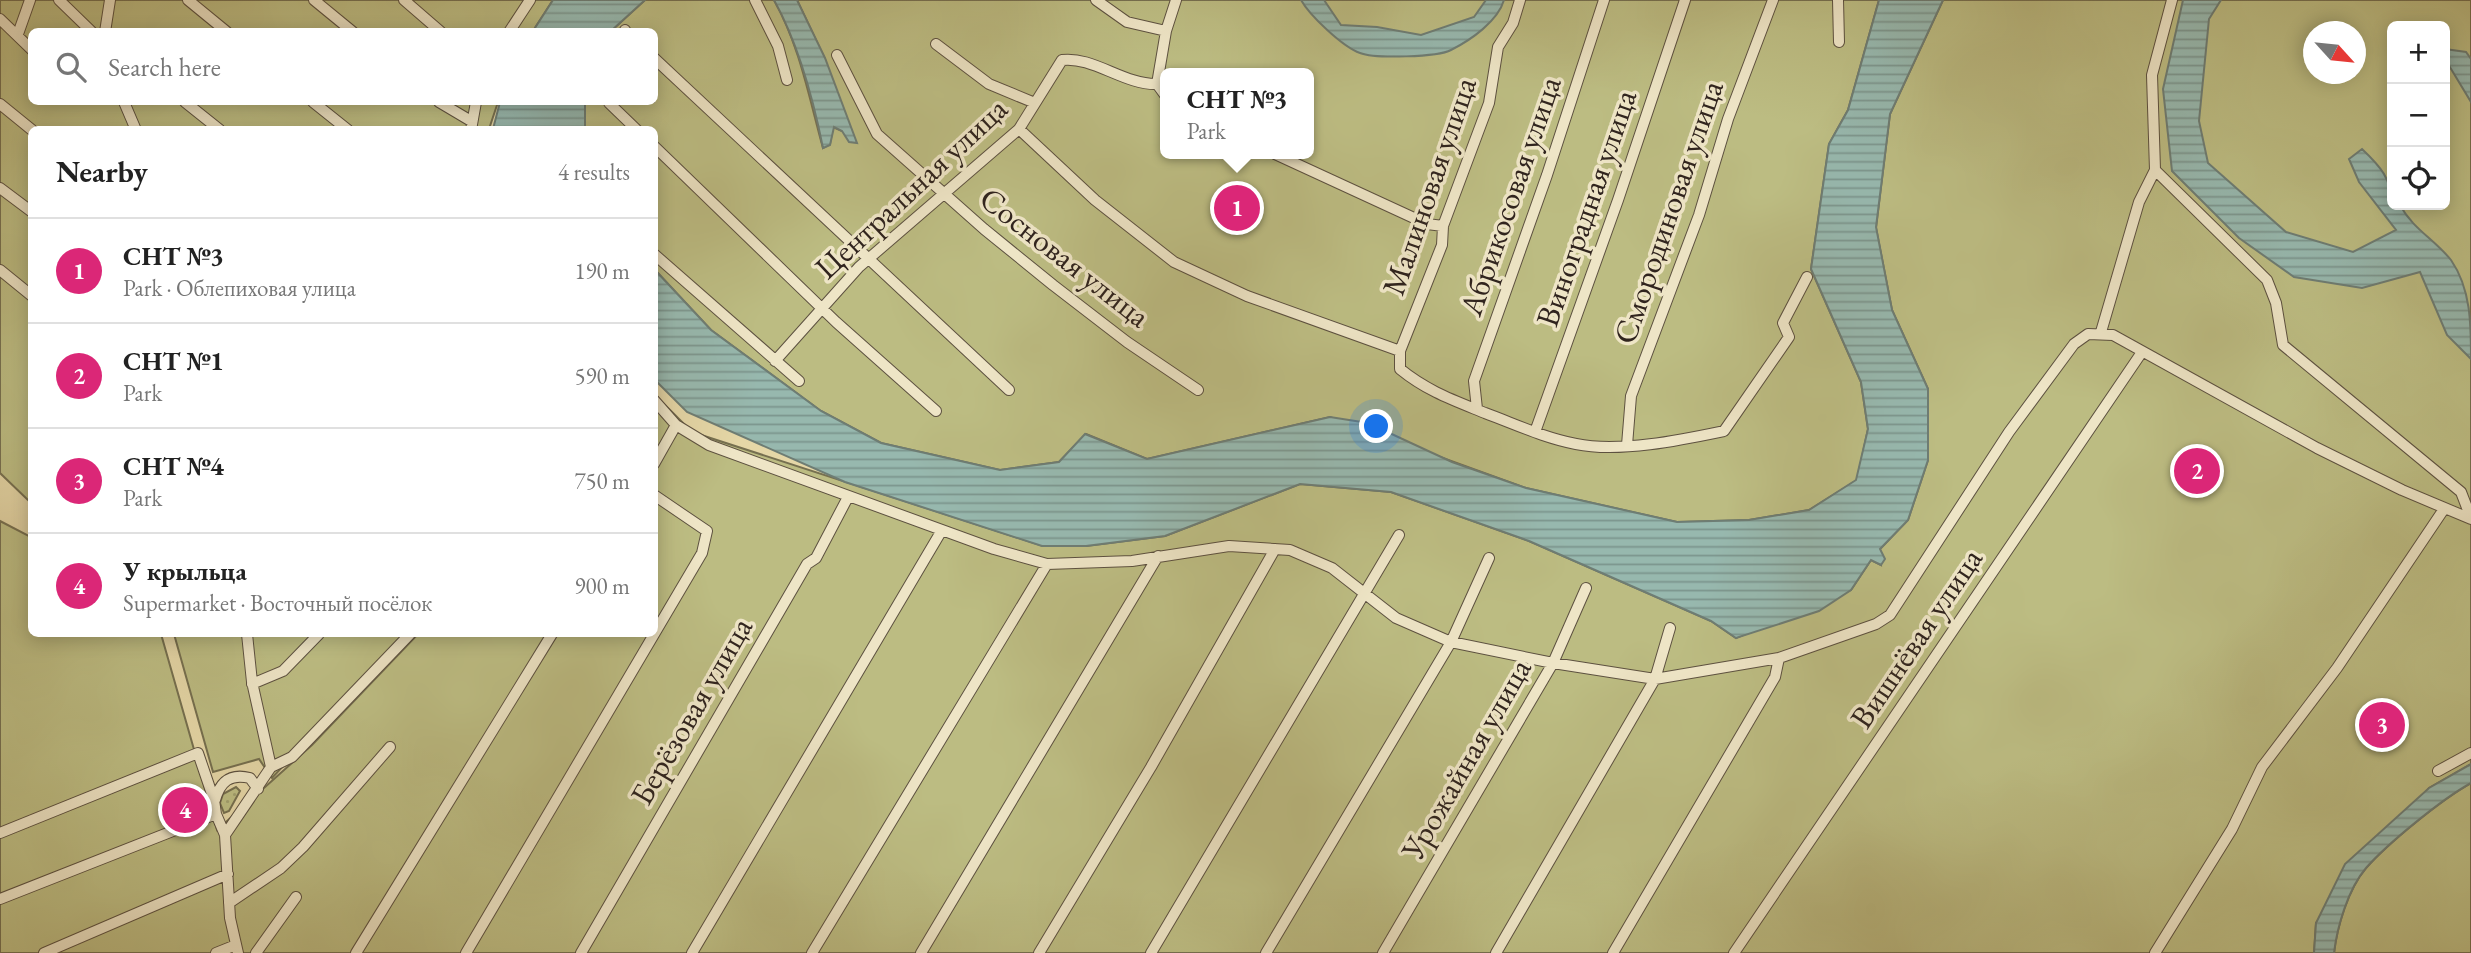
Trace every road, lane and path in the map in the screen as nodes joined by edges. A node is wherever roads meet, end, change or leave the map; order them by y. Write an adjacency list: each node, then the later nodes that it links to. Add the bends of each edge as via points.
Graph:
1 (30, 0): 25 (street)
2 (59, 0): 18 (street)
3 (110, 0): 19 (street)
4 (188, 0): 20 (street)
5 (314, 0): 21 (street)
6 (404, 0): 22 (street)
7 (530, 0): 23 (street)
8 (755, 0): 31 (street, via 778,46)
9 (1096, 0): 24 (street, via 1127,22)
10 (1176, 0): 24 (street)
11 (1520, 0): 55 (street, Малиновая улица, via 1498,47 1482,129)
12 (1604, 0): 70 (street, Абрикосовая улица, via 1474,380)
13 (1685, 0): 73 (street, Виноградная улица)
14 (1773, 0): 74 (street, Смородиновая улица, via 1631,396)
15 (1838, 0): 26 (street)
16 (2172, 0): 51 (street, via 2152,75)
17 (0, 19): 25 (street)
18 (88, 28)
19 (106, 28)
20 (222, 28)
21 (348, 28)
22 (436, 28)
23 (512, 28)
24 (1166, 31): 32 (street)
25 (18, 34): 28 (street)
26 (1839, 42)
27 (936, 44): 34 (street, via 989,85)
28 (28, 45)
29 (837, 55): 53 (street, Сосновая улица, via 877,134)
30 (658, 62): 57 (street)
31 (787, 80)
32 (1157, 84): 33 (street); 34 (street, Центральная улица, via 1123,78 1073,58 1062,60)
33 (1160, 88)
34 (1035, 103): 48 (street, Центральная улица)
35 (0, 104): 47 (street)
36 (125, 105): 43 (street)
37 (189, 105): 44 (street)
38 (317, 105): 45 (street)
39 (443, 105): 42 (street)
40 (475, 105): 42 (street)
41 (611, 105): 46 (street)
42 (471, 125)
43 (134, 126)
44 (215, 126)
45 (343, 126)
46 (633, 126)
47 (28, 127)
48 (1019, 129): 53 (street, Центральная улица); 63 (street, via 1095,200 1174,262 1247,296)
49 (658, 150): 61 (street)
50 (1286, 159): 55 (street, via 1427,224)
51 (2155, 170): 62 (street, via 2139,202); 79 (street, via 2267,279 2283,345 2461,492)
52 (0, 188): 54 (street)
53 (944, 195): 57 (street, Центральная улица); 68 (street, Сосновая улица, via 1064,293)
54 (28, 209)
55 (1443, 226): 63 (street, Малиновая улица, via 1442,245)
56 (658, 258): 65 (street)
57 (869, 258): 61 (street, Центральная улица); 67 (street)
58 (0, 270): 60 (street)
59 (1807, 277): 74 (street, via 1783,323 1789,337 1724,431)
60 (28, 293)
61 (821, 309): 65 (street, Центральная улица); 71 (street)
62 (2101, 332): 64 (street); 96 (street, via 2074,344 2047,379 1890,615)
63 (1400, 351): 70 (street, via 1400,369 1425,389)
64 (2142, 352): 78 (street, via 2232,397 2250,412 2317,448); 129 (street, Вишнёвая улица)
65 (775, 361): 66 (street)
66 (799, 380)
67 (1009, 390)
68 (1198, 390)
69 (658, 405): 72 (street)
70 (1477, 410): 73 (street)
71 (936, 411)
72 (676, 425): 75 (street); 76 (street, via 709,445)
73 (1535, 432): 74 (street, via 1578,445)
74 (1627, 445)
75 (658, 457)
76 (848, 497): 80 (street); 119 (street, Берёзовая улица)
77 (658, 498): 88 (street, via 707,531 702,553)
78 (2444, 509): 79 (street); 130 (street, via 2337,668 2262,767 2232,829)
79 (2471, 518)
80 (942, 530): 85 (street); 120 (street)
81 (1399, 535): 87 (street)
82 (1275, 549): 83 (street, via 1229,546); 87 (street, via 1290,550 1332,568); 123 (street)
83 (1158, 556): 85 (street); 122 (street)
84 (1489, 558): 95 (street)
85 (1047, 564): 121 (street)
86 (1586, 588): 97 (street, Урожайная улица)
87 (1366, 595): 95 (street, via 1396,618); 124 (street)
88 (658, 628)
89 (1670, 628): 98 (street)
90 (247, 637): 99 (street)
91 (316, 637): 99 (street, via 283,671)
92 (407, 637): 102 (street, via 292,757)
93 (550, 637): 117 (street)
94 (653, 637): 118 (street)
95 (1451, 642): 97 (street); 125 (street)
96 (1779, 659): 98 (street); 128 (street, via 1775,677)
97 (1553, 663): 98 (street); 126 (street, Урожайная улица)
98 (1655, 679): 127 (street)
99 (252, 684): 102 (street)
100 (390, 747): 112 (street, via 303,847)
101 (2471, 753): 103 (street)
102 (271, 767): 104 (street)
103 (2438, 771)
104 (258, 789): 105 (street, via 250,778 229,778 222,782); 108 (street)
105 (215, 800): 106 (street); 107 (street, via 198,752)
106 (216, 814): 108 (street); 111 (street)
107 (0, 834)
108 (225, 835): 109 (street)
109 (228, 874): 112 (street); 114 (street)
110 (296, 897): 116 (street)
111 (0, 899)
112 (229, 903): 113 (street)
113 (237, 949): 115 (street)
114 (44, 953)
115 (216, 953)
116 (256, 953)
117 (356, 953)
118 (467, 953)
119 (581, 953)
120 (692, 953)
121 (812, 953)
122 (921, 953)
123 (1039, 953)
124 (1151, 953)
125 (1266, 953)
126 (1383, 953)
127 (1496, 953)
128 (1613, 953)
129 (1734, 953)
130 (2155, 953)

